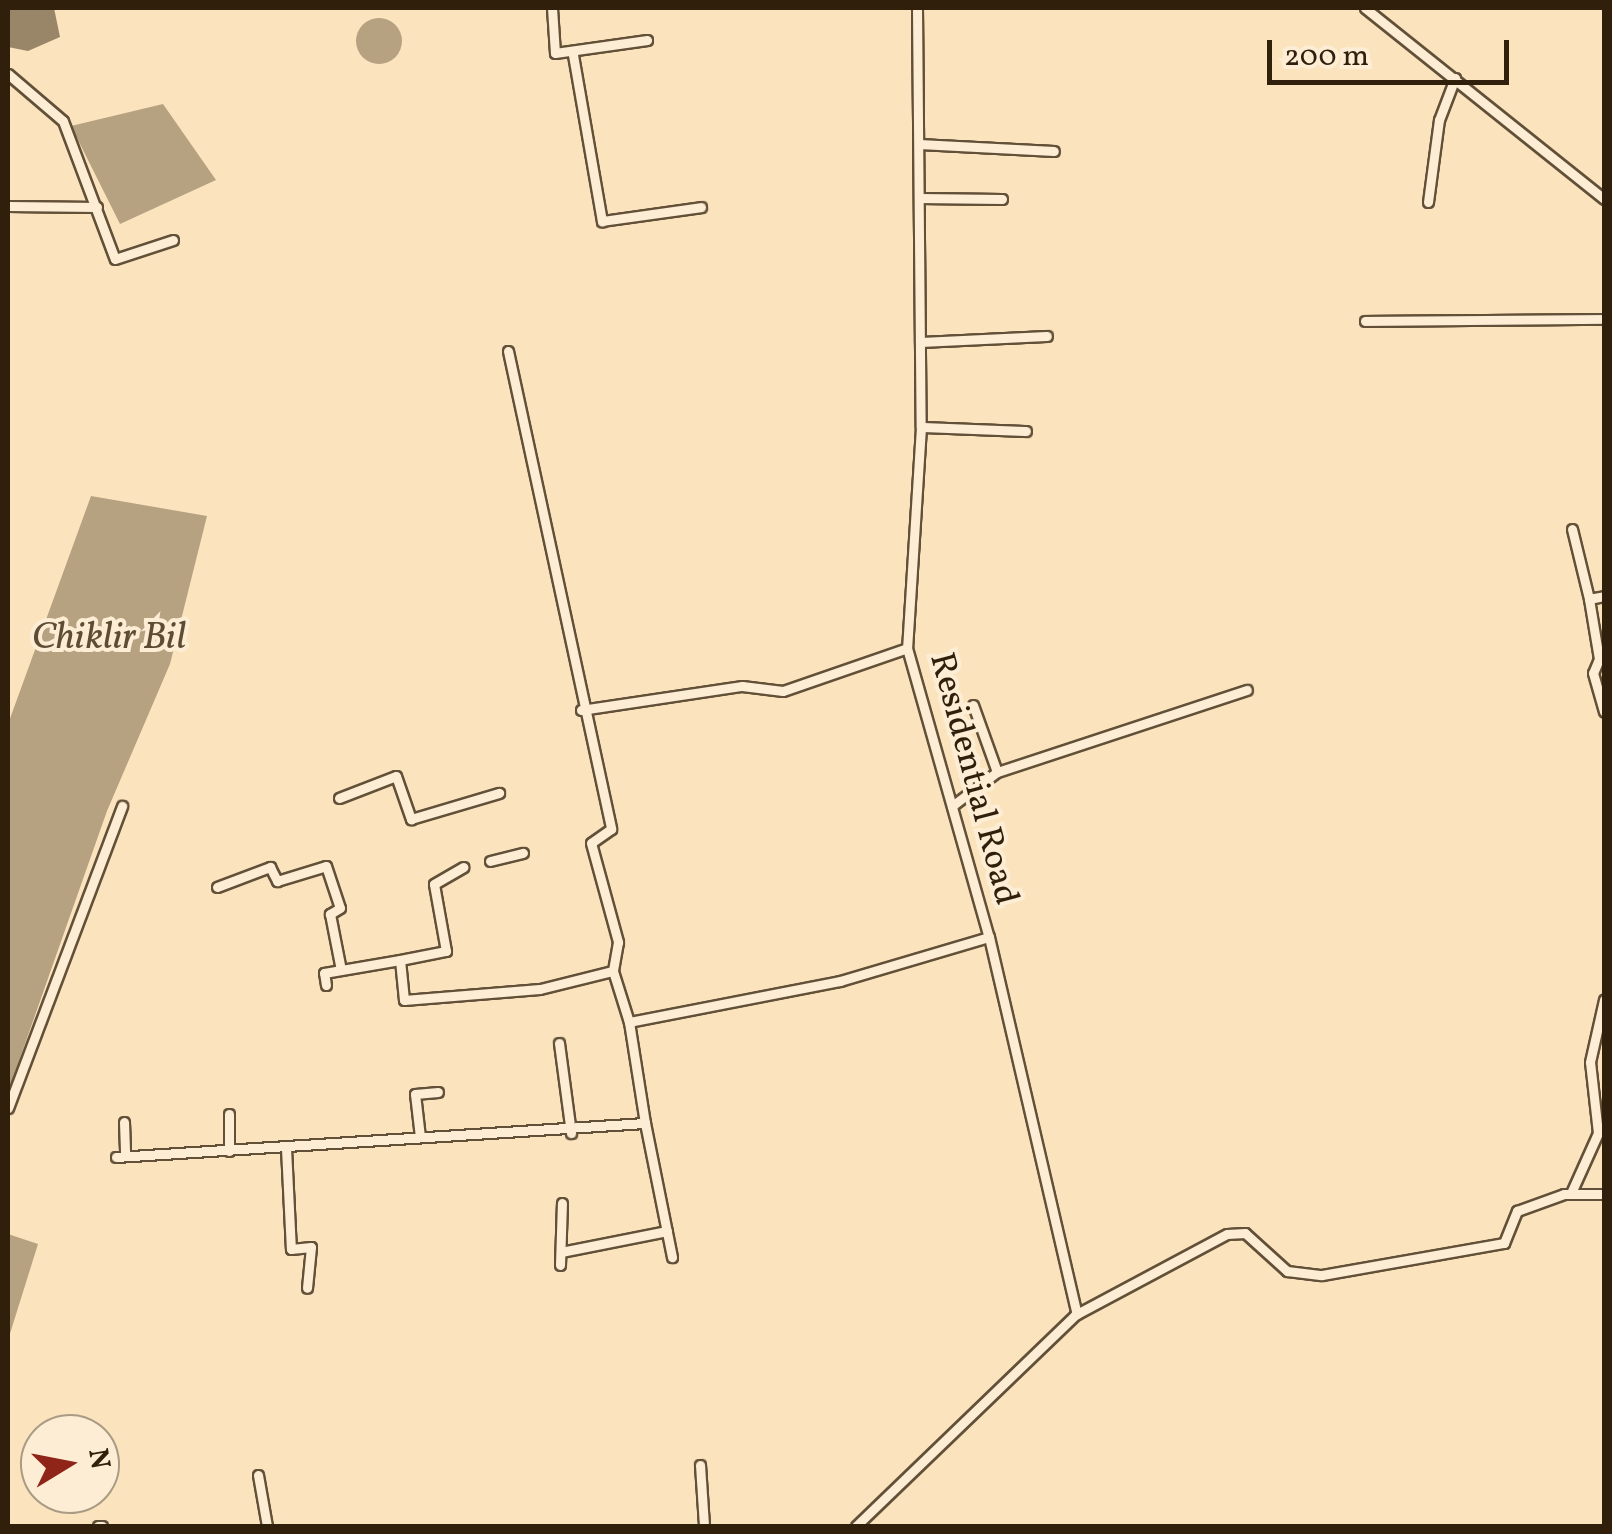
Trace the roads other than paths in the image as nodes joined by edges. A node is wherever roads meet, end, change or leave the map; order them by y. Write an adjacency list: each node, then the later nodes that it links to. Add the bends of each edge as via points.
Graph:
1 (552, 8): 5 (street, via 555,53)
2 (917, 8): 8 (street, Residential Road)
3 (1365, 8): 7 (street)
4 (648, 40): 5 (street)
5 (573, 55): 16 (street, via 602,221)
6 (8, 74): 15 (street, via 63,121)
7 (1456, 78): 12 (street); 13 (street, via 1439,120)
8 (918, 144): 9 (street); 10 (street, Residential Road)
9 (1054, 151)
10 (919, 198): 11 (street); 21 (street, Residential Road)
11 (1002, 199)
12 (1604, 199)
13 (1428, 202)
14 (8, 206): 15 (street)
15 (96, 207): 17 (street, via 116,259)
16 (701, 207)
17 (173, 240)
18 (1604, 319): 19 (street)
19 (1365, 321)
20 (1047, 336): 21 (street)
21 (920, 342): 23 (street, Residential Road)
22 (508, 352): 31 (street, via 566,599)
23 (921, 426): 24 (street); 28 (street, Residential Road)
24 (1026, 431)
25 (1572, 529): 27 (street)
26 (1604, 596): 27 (street)
27 (1589, 599): 32 (street, via 1599,659 1593,673)
28 (908, 648): 31 (street, via 784,691 742,686); 37 (street, Residential Road)
29 (1246, 690): 33 (street)
30 (973, 705): 33 (street)
31 (581, 710): 45 (street, via 611,829 591,843 618,942)
32 (1604, 711)
33 (997, 772): 37 (street)
34 (499, 793): 35 (street, via 411,819 396,776)
35 (339, 798)
36 (122, 806): 51 (street)
37 (952, 806): 42 (street, Residential Road)
38 (523, 853): 39 (street)
39 (490, 861)
40 (464, 867): 43 (street, via 434,884 446,951)
41 (216, 887): 44 (street, via 270,867 277,881 326,866 340,908 330,914)
42 (989, 937): 48 (street, via 840,981); 67 (street, Residential Road)
43 (400, 960): 44 (street); 45 (street, via 404,1000 540,989)
44 (341, 970): 46 (street, via 324,973)
45 (613, 971): 48 (street)
46 (326, 985)
47 (1604, 1000): 59 (street, via 1590,1062 1598,1133)
48 (629, 1022): 54 (street)
49 (558, 1043): 55 (street)
50 (438, 1092): 56 (street, via 415,1094)
51 (8, 1108)
52 (229, 1114): 58 (street)
53 (124, 1122): 58 (street, via 121,1156)
54 (645, 1124): 55 (street); 62 (street)
55 (571, 1133): 56 (street)
56 (420, 1137): 57 (street)
57 (286, 1148): 58 (street); 66 (street, via 291,1249 311,1247)
58 (230, 1151)
59 (1571, 1194): 60 (street); 67 (street, via 1514,1212 1504,1243 1322,1275 1287,1272 1245,1233 1227,1234)
60 (1604, 1194)
61 (562, 1203): 63 (street)
62 (667, 1231): 63 (street); 64 (street)
63 (561, 1252): 65 (street)
64 (672, 1257)
65 (560, 1266)
66 (308, 1288)
67 (1078, 1314): 72 (street)
68 (700, 1465): 71 (street)
69 (258, 1475): 70 (street)
70 (266, 1526)
71 (704, 1526)
72 (856, 1526)

